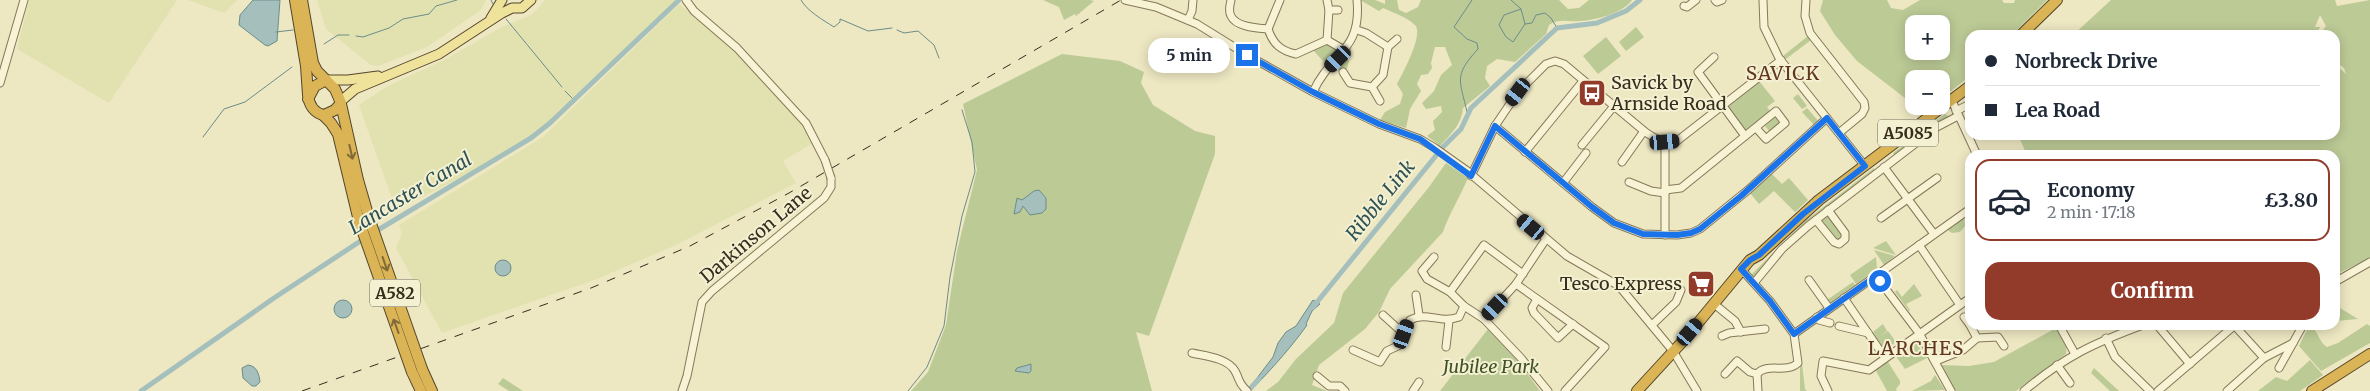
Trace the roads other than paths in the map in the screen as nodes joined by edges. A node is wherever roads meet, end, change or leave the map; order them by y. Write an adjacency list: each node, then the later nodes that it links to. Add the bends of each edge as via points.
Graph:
1 (24, 0): 36 (street)
2 (295, 0): 40 (highway)
3 (302, 0): 34 (highway, A582, via 314,67)
4 (503, 0): 18 (main road); 22 (main road)
5 (531, 0): 18 (main road, via 524,7)
6 (1125, 0): 21 (street, via 1156,7)
7 (1193, 0): 21 (street)
8 (1231, 0): 23 (street, via 1232,19 1251,28)
9 (1280, 0): 23 (street)
10 (1327, 0): 19 (street)
11 (1357, 0): 24 (street)
12 (1696, 0): 17 (street, via 1687,8)
13 (1763, 0): 31 (street, via 1766,32)
14 (1806, 0): 54 (street, via 1804,16 1810,33 1864,102 1862,114)
15 (2057, 0): 25 (highway)
16 (688, 2): 147 (street, Darkinson Lane, bridge, via 737,48 806,123 825,160 831,187 824,198 702,302 688,376)
17 (1684, 6)
18 (512, 8): 22 (main road)
19 (1329, 10): 20 (street); 27 (street)
20 (1338, 10)
21 (1188, 20): 39 (street)
22 (490, 21): 33 (main road, via 439,54)
23 (1268, 29): 27 (street, via 1274,43 1296,54)
24 (1356, 30): 28 (street); 29 (street)
25 (2026, 30)
26 (1398, 37): 28 (street)
27 (1327, 40): 29 (street)
28 (1388, 47): 37 (street, via 1383,76)
29 (1346, 51): 39 (street, via 1318,80)
30 (1714, 57): 45 (street, via 1698,72)
31 (1781, 60): 45 (street); 49 (street)
32 (1342, 72): 37 (street, via 1350,83)
33 (394, 73): 34 (main road); 43 (main road, via 355,89)
34 (326, 80): 40 (highway, via 315,86); 43 (highway, A582, via 335,89)
35 (1583, 81): 44 (street); 50 (street, via 1560,62 1550,62 1518,92); 58 (street)
36 (0, 84)
37 (1372, 87): 42 (street)
38 (1965, 90): 41 (highway, A5085)
39 (1313, 92): 63 (street, via 1379,124 1420,139)
40 (308, 96): 48 (highway, A582, via 314,110)
41 (1952, 100): 47 (street); 61 (highway, A5085)
42 (1380, 101)
43 (341, 103): 48 (highway); 72 (highway, A582, one-way to 72)
44 (1614, 106): 53 (street); 57 (street)
45 (1722, 106): 55 (street); 56 (street, via 1677,141)
46 (1965, 108): 47 (street)
47 (1957, 114): 52 (street); 62 (street)
48 (323, 115): 72 (highway, A582, via 338,134)
49 (1827, 118): 54 (street); 75 (street, via 1700,229)
50 (1495, 126): 58 (street); 63 (street)
51 (1756, 128): 55 (street)
52 (1965, 130)
53 (1644, 131): 56 (street); 60 (street)
54 (1839, 133): 61 (street)
55 (1745, 136): 67 (street, via 1681,188)
56 (1665, 142): 67 (street)
57 (1582, 145)
58 (1525, 152): 66 (street)
59 (1586, 153): 66 (street)
60 (1622, 162)
61 (1865, 166): 80 (highway, A5085, via 1750,260)
62 (1884, 167): 68 (street); 69 (street)
63 (1471, 176): 76 (street)
64 (1937, 178): 68 (street)
65 (1628, 182): 67 (street, via 1651,191)
66 (1563, 183): 75 (street, via 1614,223 1643,234)
67 (1665, 192): 75 (street)
68 (1907, 199): 71 (street); 74 (street)
69 (1828, 210): 73 (street); 73 (street, via 1845,233 1845,239 1839,244 1834,242)
70 (1965, 212): 74 (street)
71 (1880, 218)
72 (364, 219): 137 (highway, A582, bridge)
73 (1816, 220): 85 (street, via 1782,249)
74 (1934, 234): 77 (street)
75 (1665, 235)
76 (1546, 239): 81 (street); 104 (street, via 1580,264 1619,286)
77 (1919, 245): 82 (street); 94 (street)
78 (1434, 256): 88 (street, via 1422,270 1427,279)
79 (2370, 262): 83 (street)
80 (1743, 272): 85 (street); 93 (highway, A5085)
81 (1523, 274): 86 (street); 88 (street, via 1484,245)
82 (1876, 276): 90 (street); 116 (street)
83 (2340, 279)
84 (1809, 280): 96 (street)
85 (1754, 283): 118 (street)
86 (1516, 284): 91 (street); 100 (street)
87 (1681, 290): 104 (street, via 1676,302)
88 (1450, 292): 95 (street)
89 (1416, 295): 98 (street)
90 (1844, 298): 96 (street); 115 (street)
91 (1537, 299): 103 (street); 103 (street, via 1532,308 1534,313 1558,338)
92 (1965, 302): 94 (street)
93 (1716, 305): 114 (street); 127 (highway, A5085)
94 (1960, 305): 116 (street)
95 (1464, 306): 100 (street); 101 (street, via 1459,317)
96 (1829, 308): 99 (street)
97 (1383, 315): 117 (street)
98 (1420, 315): 101 (street); 117 (street, via 1410,320)
99 (1817, 317): 102 (street); 118 (street)
100 (1484, 318): 150 (street)
101 (1449, 321): 124 (street)
102 (1830, 323)
103 (1572, 324): 151 (street, via 1605,347)
104 (1653, 324): 127 (street)
105 (1839, 326): 115 (street)
106 (1765, 329): 114 (street)
107 (1973, 330): 120 (street)
108 (2062, 330): 128 (street)
109 (2129, 330): 121 (street)
110 (2161, 330): 134 (street)
111 (2228, 330): 134 (street)
112 (2239, 330): 131 (street)
113 (2300, 330): 122 (street)
114 (1741, 332): 119 (street)
115 (1868, 333): 130 (street)
116 (1919, 333): 130 (street); 132 (street)
117 (1404, 334): 125 (street, via 1402,344 1387,351 1380,362)
118 (1794, 334): 139 (street, via 1798,362 1795,366 1763,369)
119 (1722, 336)
120 (1977, 338): 123 (street, via 1998,337); 132 (street, via 1963,350)
121 (2106, 338): 128 (street); 157 (street, via 2115,357)
122 (2293, 343): 131 (street); 136 (street)
123 (2004, 346)
124 (1446, 348)
125 (1353, 350)
126 (1192, 353): 143 (street, via 1224,362)
127 (1675, 353): 144 (highway, A5085); 152 (street)
128 (2075, 354): 135 (street)
129 (2370, 354): 160 (highway)
130 (1885, 358): 154 (street, via 1869,370 1823,361 1821,376)
131 (2264, 358): 159 (street)
132 (1936, 361): 155 (street)
133 (2370, 362): 161 (highway)
134 (2190, 364): 158 (street)
135 (2056, 365): 142 (street); 156 (street)
136 (2279, 368)
137 (417, 370): 145 (highway, A582); 146 (highway, A582)
138 (1725, 374): 139 (street, via 1737,361)
139 (1757, 374): 153 (street)
140 (1317, 376): 148 (street, via 1329,386 1340,386)
141 (1420, 382): 149 (street)
142 (2070, 383)
143 (1245, 388)
144 (1640, 388)
145 (421, 391)
146 (432, 391)
147 (682, 391)
148 (1345, 391)
149 (1412, 391)
150 (1548, 391)
151 (1565, 391)
152 (1697, 391)
153 (1758, 391)
154 (1828, 391)
155 (1951, 391)
156 (2024, 391)
157 (2150, 391)
158 (2158, 391)
159 (2227, 391)
160 (2312, 391)
161 (2323, 391)

